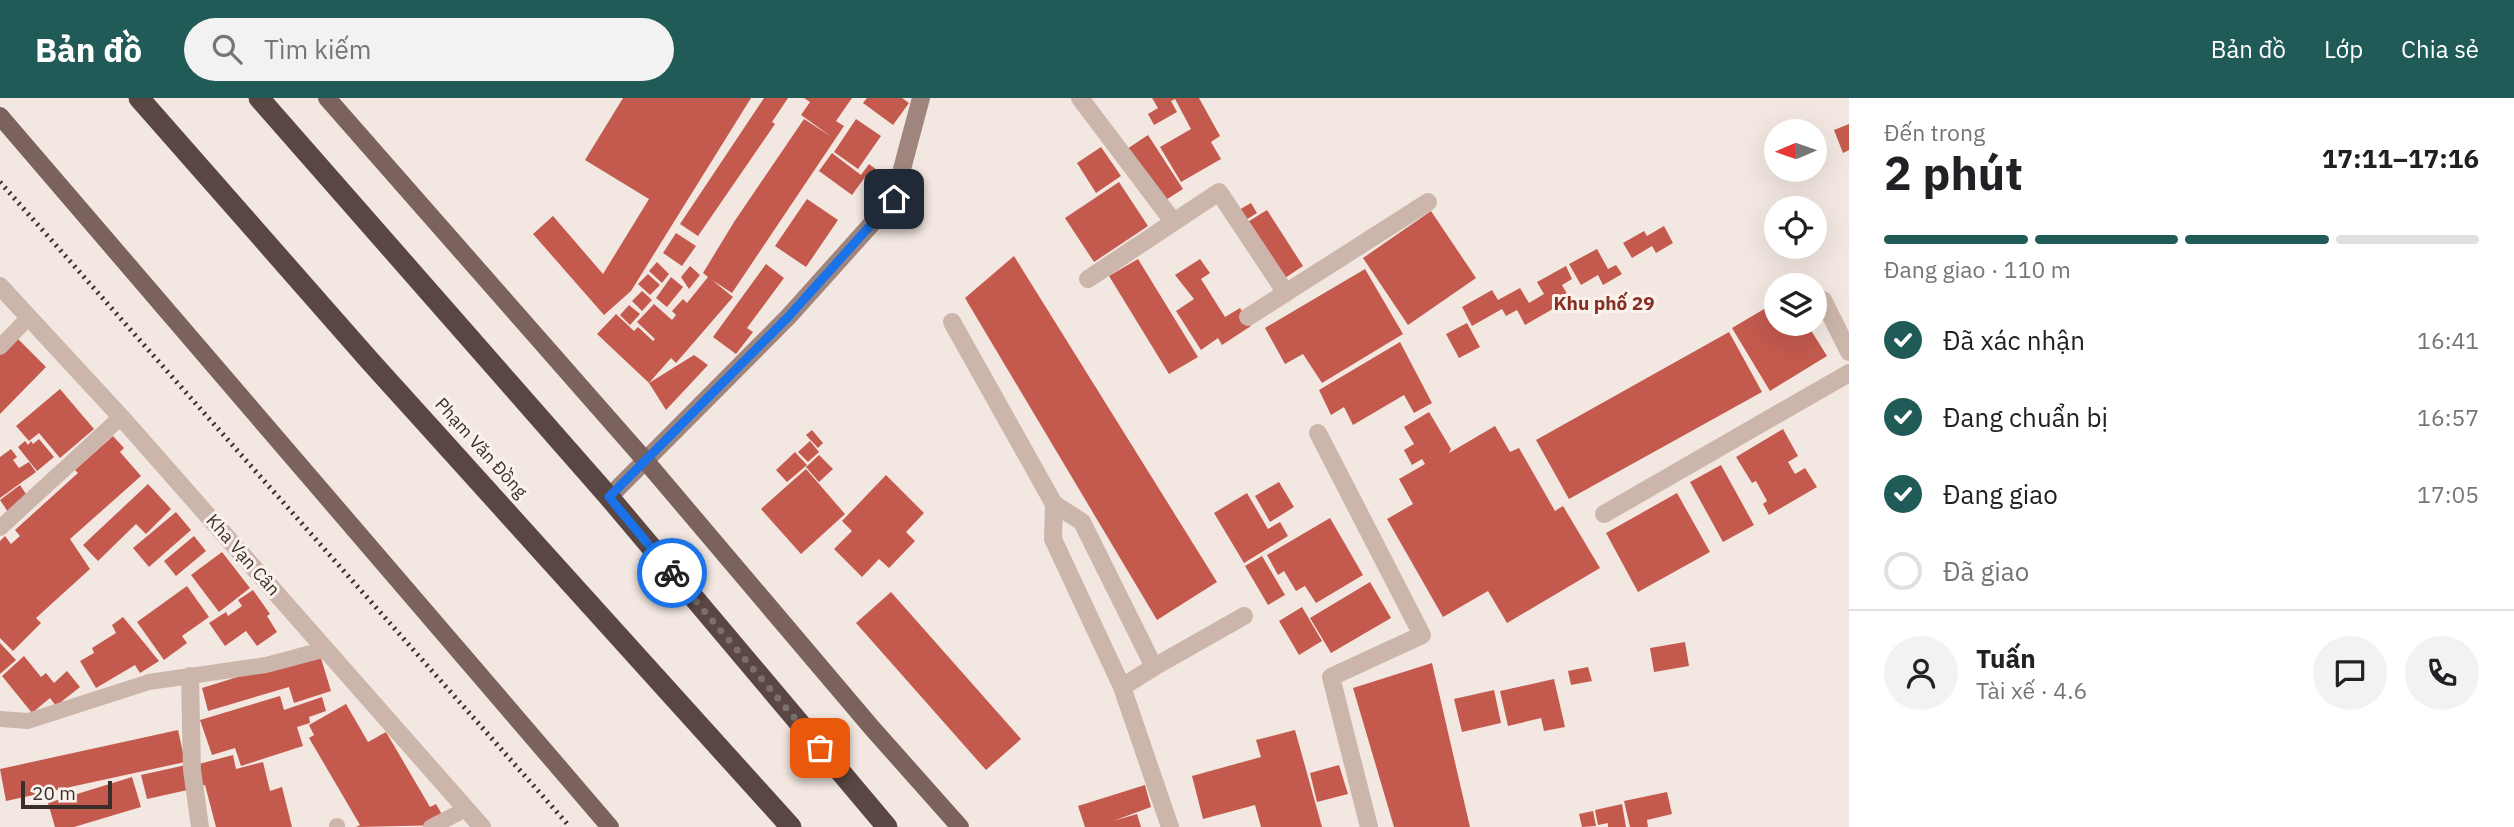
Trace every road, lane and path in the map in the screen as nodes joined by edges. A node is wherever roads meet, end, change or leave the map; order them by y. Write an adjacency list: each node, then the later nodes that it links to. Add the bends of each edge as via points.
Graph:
1 (139, 98): 37 (highway, Phạm Văn Đồng)
2 (259, 98): 22 (highway)
3 (327, 98): 21 (main road)
4 (921, 98): 21 (street, via 894,199 789,316)
5 (1080, 98): 8 (street)
6 (0, 116): 36 (main road)
7 (1428, 202): 11 (street)
8 (1172, 220): 9 (street); 11 (street, via 1219,192)
9 (1088, 278)
10 (0, 286): 13 (street, Kha Vạn Cân)
11 (1286, 293): 14 (street)
12 (1827, 308): 17 (street)
13 (29, 317): 16 (lane); 19 (street, Kha Vạn Cân)
14 (1248, 317)
15 (952, 322): 23 (street)
16 (0, 347)
17 (1849, 352)
18 (1849, 373): 24 (street)
19 (121, 417): 25 (lane); 27 (street, Kha Vạn Cân)
20 (1318, 433): 41 (street, via 1422,635 1331,677)
21 (644, 459): 22 (street); 39 (main road)
22 (609, 497): 38 (highway)
23 (1054, 504): 28 (street, via 1082,522); 30 (street, via 1053,539)
24 (1604, 514)
25 (0, 528)
26 (1244, 616): 28 (street)
27 (326, 649): 29 (lane, via 266,665); 32 (street, Kha Vạn Cân)
28 (1154, 667): 30 (street)
29 (190, 676): 31 (lane, via 149,682 28,721); 33 (street, via 192,770)
30 (1122, 687): 40 (street)
31 (0, 719)
32 (466, 809): 34 (lane); 35 (street, Kha Vạn Cân)
33 (200, 827)
34 (431, 827)
35 (482, 827)
36 (610, 827)
37 (791, 827)
38 (887, 827)
39 (960, 827)
40 (1170, 827)
41 (1369, 827)

